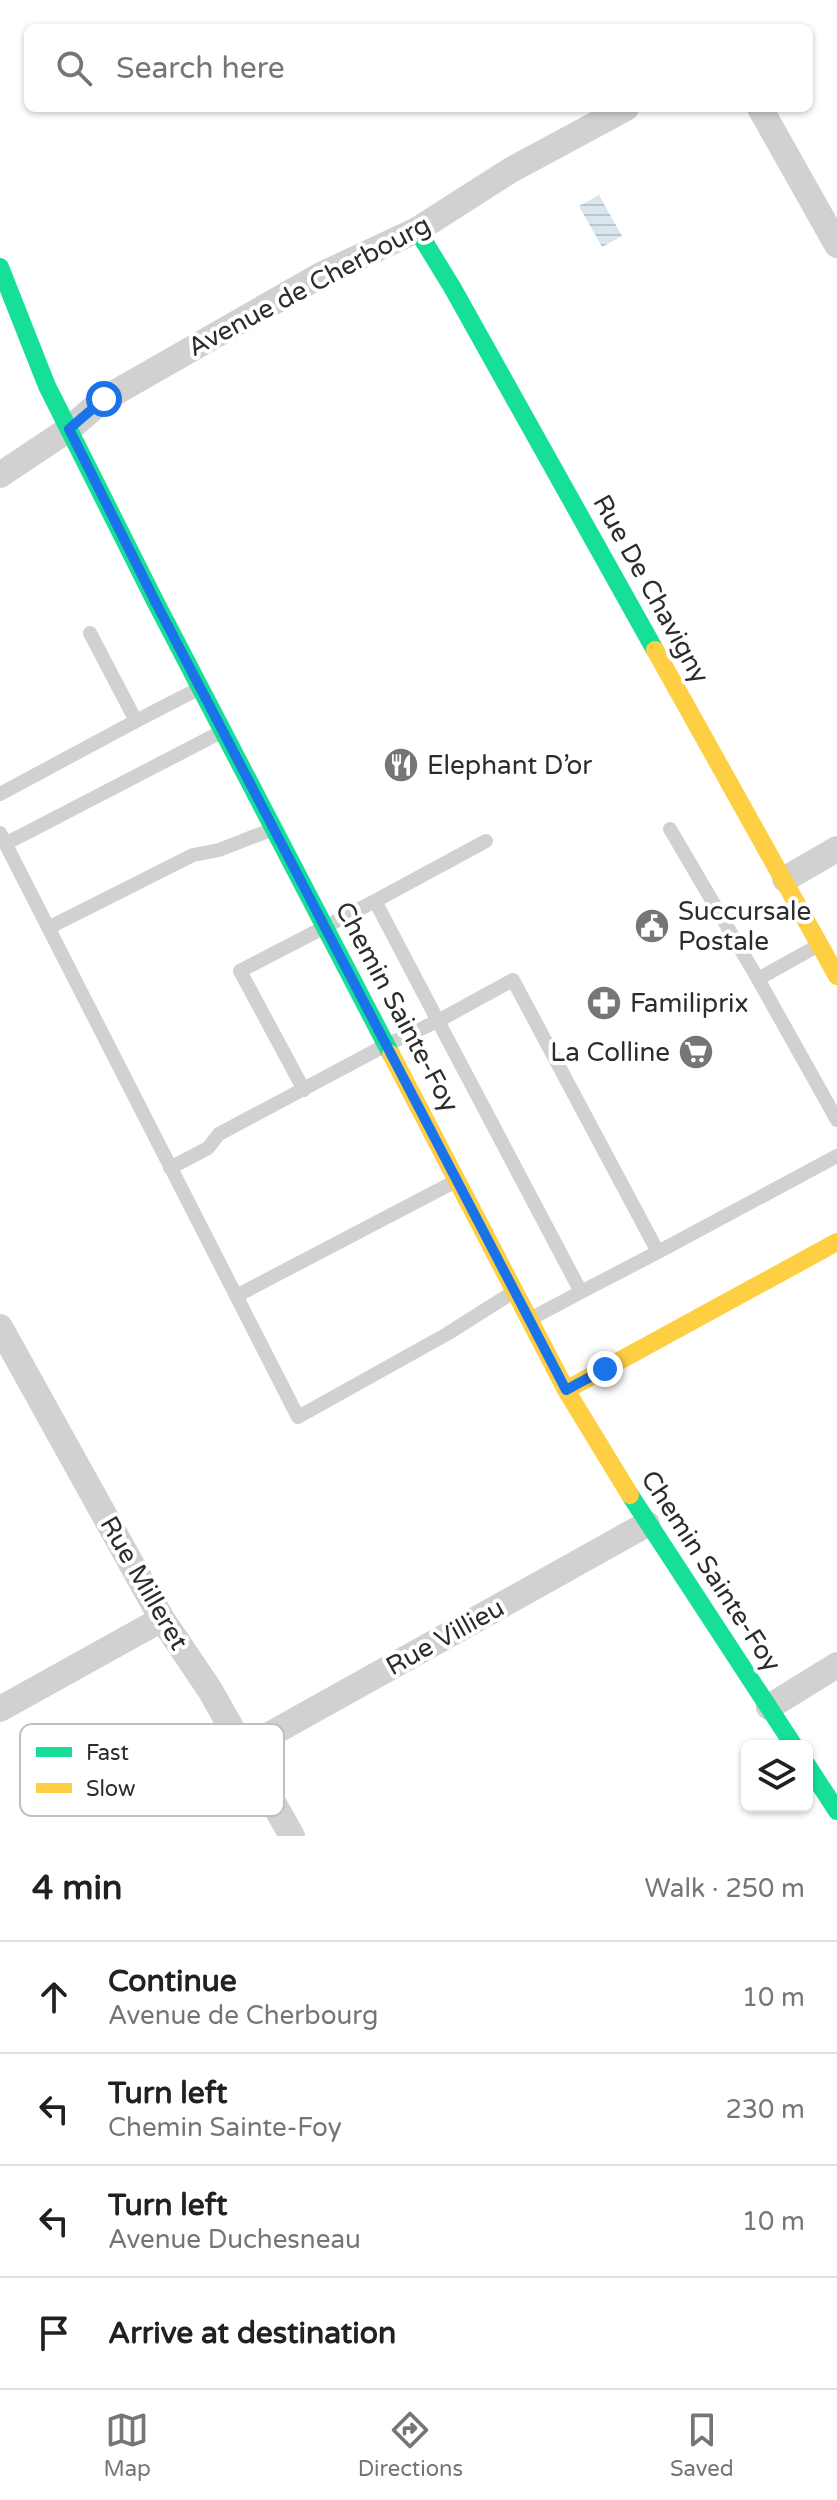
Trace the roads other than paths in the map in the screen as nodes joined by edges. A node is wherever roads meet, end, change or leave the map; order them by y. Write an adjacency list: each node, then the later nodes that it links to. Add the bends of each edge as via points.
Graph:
1 (619, 112): 3 (street, Avenue de Cherbourg, via 511,170)
2 (762, 112): 4 (street)
3 (417, 230): 6 (street, Avenue de Cherbourg, via 321,275 104,399); 18 (main road, Rue De Chavigny)
4 (837, 245)
5 (0, 267): 6 (main road, Chemin Sainte-Foy)
6 (69, 429): 7 (street, Avenue de Cherbourg); 9 (main road, Chemin Sainte-Foy)
7 (0, 475)
8 (90, 633): 10 (lane)
9 (200, 688): 10 (lane); 11 (main road, Chemin Sainte-Foy)
10 (136, 721): 12 (lane)
11 (223, 731): 13 (main road, Chemin Sainte-Foy); 15 (lane)
12 (0, 794)
13 (273, 829): 20 (main road, Chemin Sainte-Foy); 21 (lane, via 193,855)
14 (670, 829): 24 (lane)
15 (3, 838): 21 (lane)
16 (486, 841): 19 (lane)
17 (837, 849): 18 (street)
18 (785, 879): 22 (main road, Rue De Chavigny)
19 (375, 901): 20 (lane); 25 (lane)
20 (326, 927): 26 (main road, Chemin Sainte-Foy); 27 (lane, via 240,971)
21 (48, 928): 30 (lane)
22 (819, 945): 23 (main road, Rue De Chavigny); 24 (lane)
23 (837, 976)
24 (758, 979): 28 (lane)
25 (438, 1021): 26 (lane); 33 (lane, via 513,980); 35 (lane)
26 (386, 1045): 27 (lane); 31 (main road, Chemin Sainte-Foy)
27 (304, 1090): 30 (lane, via 219,1134 208,1148)
28 (837, 1120)
29 (837, 1156): 33 (lane)
30 (170, 1168): 36 (lane)
31 (458, 1180): 34 (main road, Chemin Sainte-Foy); 36 (lane)
32 (837, 1242): 39 (main road)
33 (658, 1252): 35 (lane)
34 (516, 1291): 36 (lane, via 298,1417); 37 (main road, Chemin Sainte-Foy)
35 (581, 1292): 37 (lane)
36 (236, 1296)
37 (530, 1319): 39 (main road, Chemin Sainte-Foy)
38 (0, 1327): 41 (street, Rue Milleret)
39 (566, 1390): 40 (main road, Chemin Sainte-Foy)
40 (647, 1524): 43 (main road, Chemin Sainte-Foy); 46 (street, Rue Villieu)
41 (162, 1619): 44 (street); 45 (street, Rue Milleret)
42 (837, 1665): 43 (street)
43 (769, 1707): 47 (main road, Chemin Sainte-Foy)
44 (0, 1709)
45 (230, 1724)
46 (284, 1727)
47 (790, 1740)
48 (813, 1774): 49 (main road)
49 (837, 1811)
50 (281, 1816): 51 (street, Rue Milleret)
51 (292, 1836)

